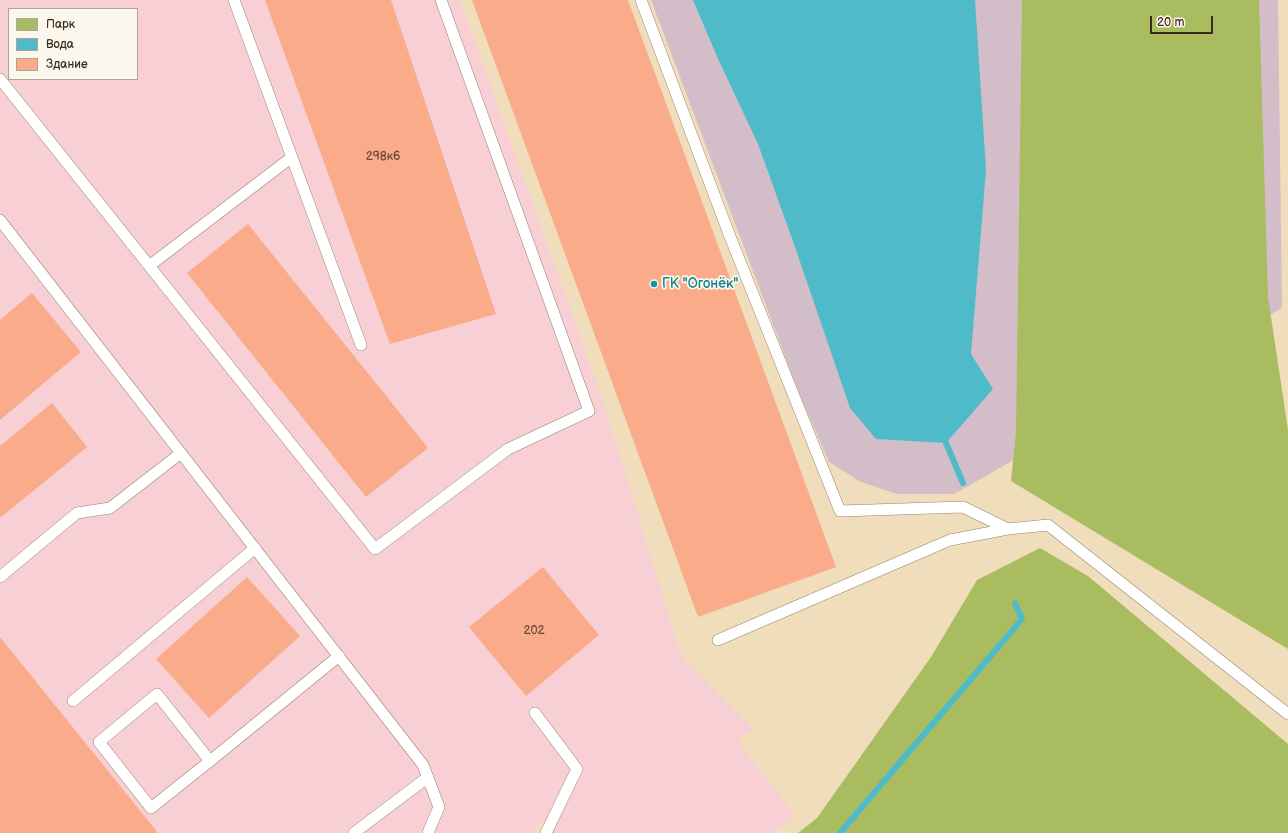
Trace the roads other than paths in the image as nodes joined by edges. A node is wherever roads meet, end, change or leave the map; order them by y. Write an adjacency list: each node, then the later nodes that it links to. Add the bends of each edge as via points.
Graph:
1 (234, 0): 5 (lane)
2 (441, 0): 7 (lane, via 589,411 508,449 375,550)
3 (641, 0): 10 (lane, via 729,234 840,511 964,507)
4 (0, 79): 7 (lane)
5 (292, 157): 7 (lane); 8 (lane)
6 (0, 220): 9 (lane)
7 (149, 266)
8 (361, 345)
9 (181, 453): 11 (lane); 12 (lane, via 110,508 78,513)
10 (1008, 529): 13 (lane, via 950,540); 17 (lane, via 1048,525)
11 (255, 548): 14 (lane); 15 (lane)
12 (0, 577)
13 (718, 640)
14 (339, 656): 18 (lane); 19 (lane, via 423,765)
15 (73, 701)
16 (536, 713): 22 (lane, via 577,768)
17 (1288, 714)
18 (210, 761): 18 (lane, via 151,808 99,742 158,694)
19 (428, 777): 20 (lane); 21 (lane, via 439,808)
20 (354, 833)
21 (428, 833)
22 (546, 833)

